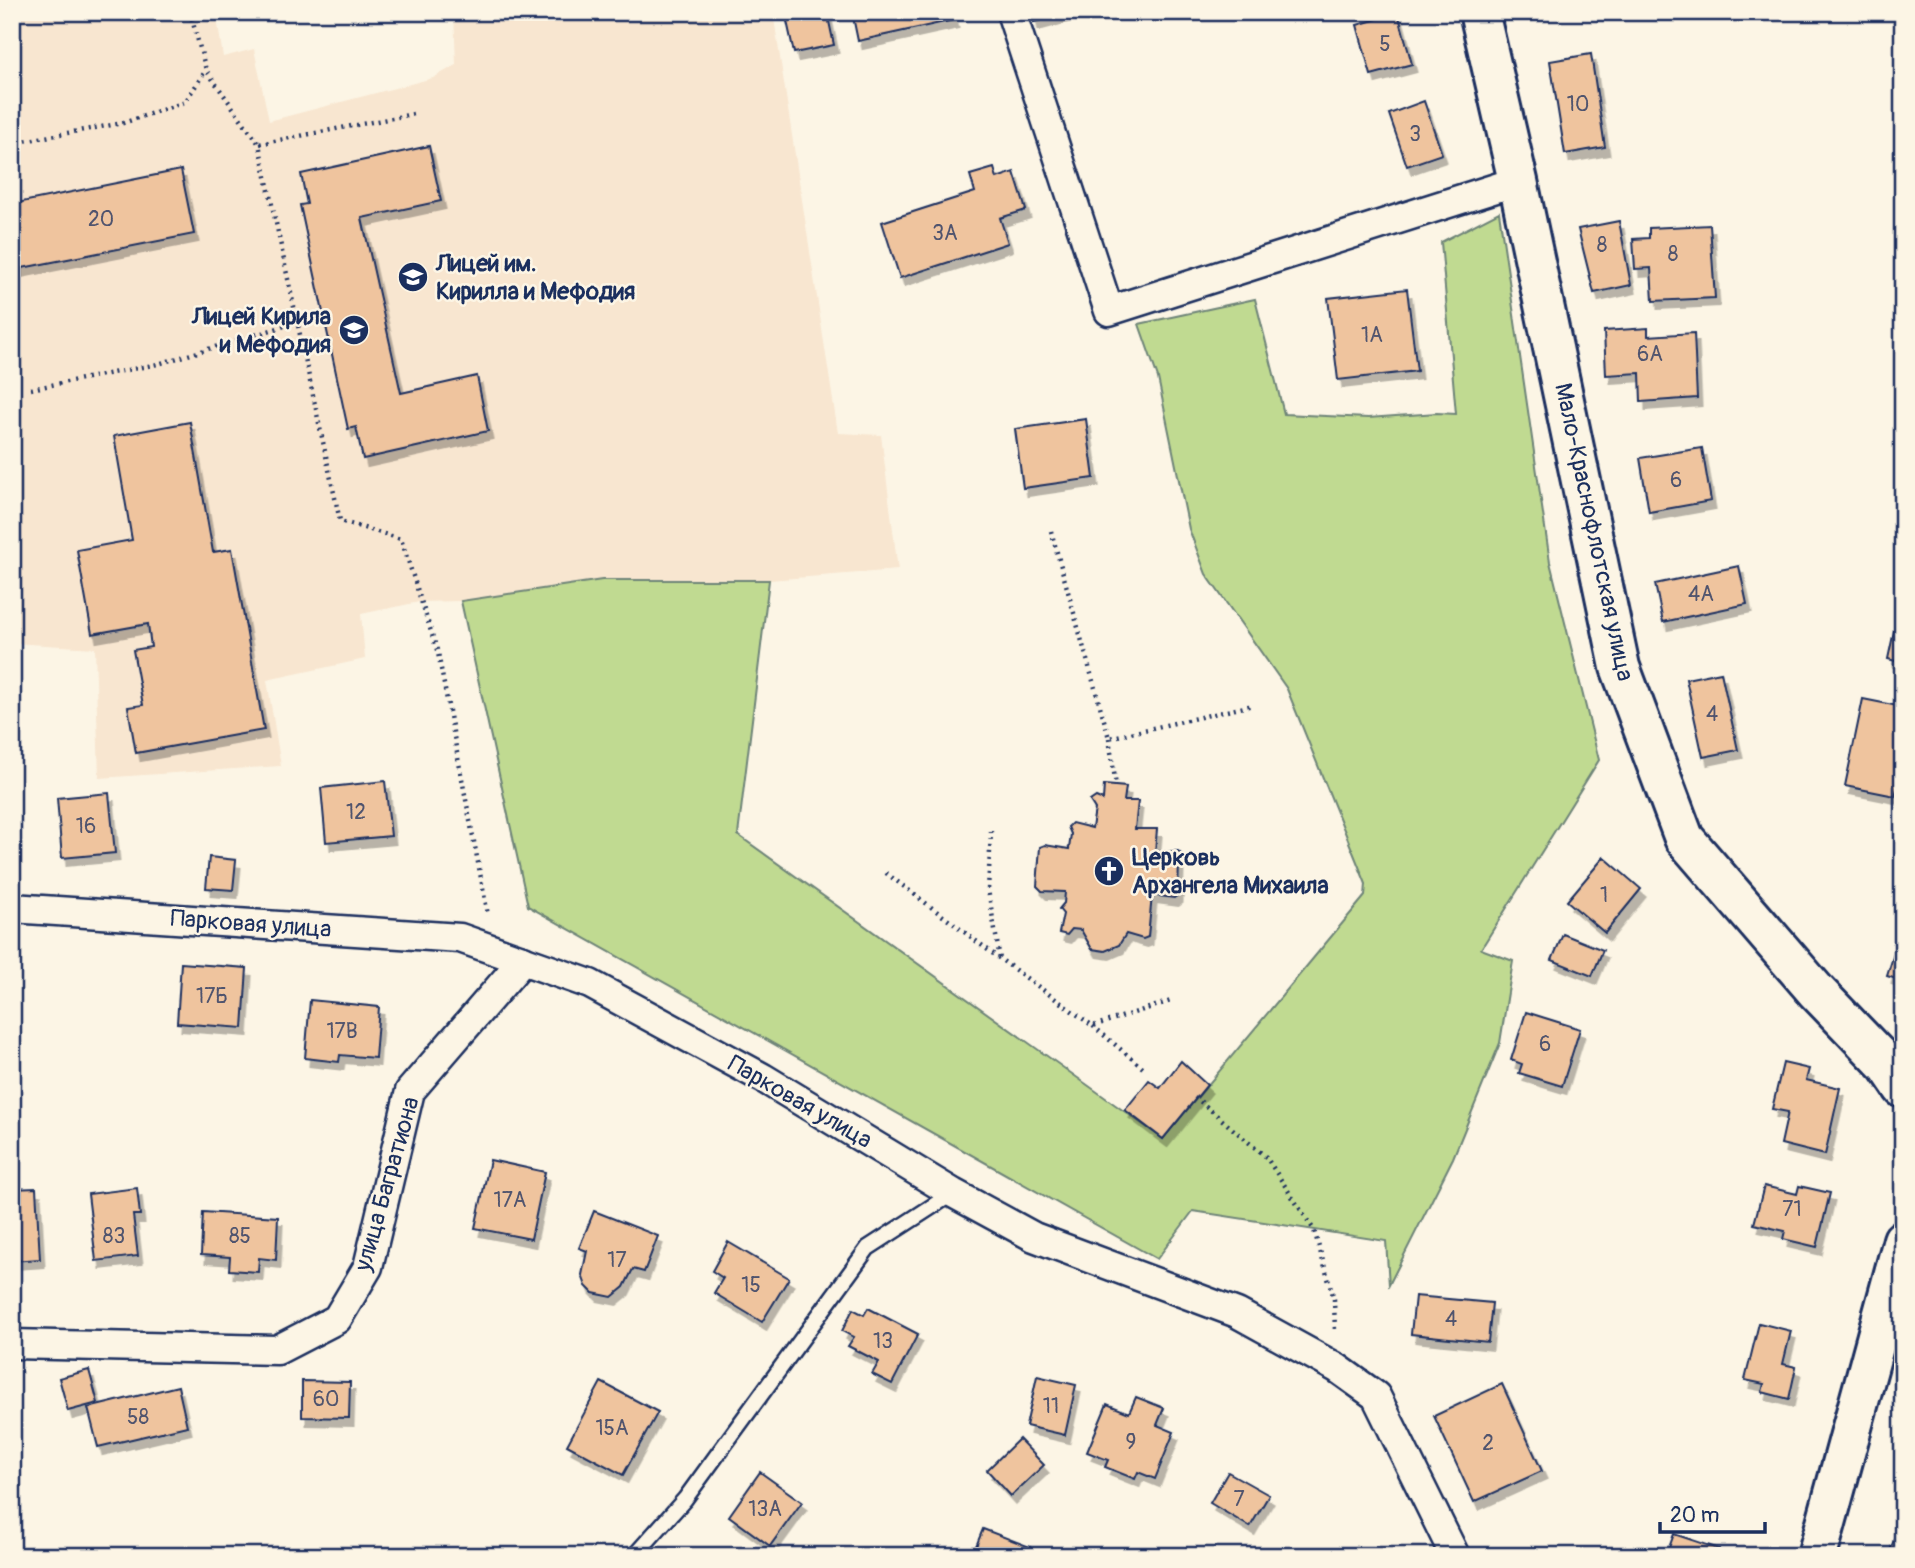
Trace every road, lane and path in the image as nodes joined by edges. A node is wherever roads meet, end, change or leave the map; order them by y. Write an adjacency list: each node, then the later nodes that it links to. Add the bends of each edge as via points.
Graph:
1 (190, 12): 4 (path)
2 (1011, 12): 8 (street, via 1110,311)
3 (1479, 12): 8 (street, Мало-Краснофлотская улица)
4 (206, 70): 6 (path, via 185,102 123,123); 7 (path)
5 (413, 114): 7 (path)
6 (12, 143)
7 (259, 144): 9 (path)
8 (1518, 181): 24 (street, Мало-Краснофлотская улица, via 1620,667 1684,838)
9 (298, 322): 10 (path, via 158,364); 18 (path, via 340,522 401,539 438,653)
10 (31, 389)
11 (1052, 531): 13 (path)
12 (1253, 705): 13 (path)
13 (1109, 738): 14 (path)
14 (1116, 786)
15 (991, 831): 19 (path, via 988,890)
16 (886, 873): 19 (path)
17 (12, 908): 18 (street, Парковая улица, via 460,938)
18 (495, 951): 20 (street, Парковая улица)
19 (1000, 959): 22 (path)
20 (523, 960): 26 (street, Парковая улица, via 601,990 762,1078); 28 (street, улица Багратиона, via 410,1091 368,1267 337,1319 277,1350)
21 (1174, 1000): 22 (path)
22 (1093, 1027): 23 (path)
23 (1144, 1069)
24 (1903, 1088)
25 (1195, 1097): 29 (path, via 1266,1157 1314,1230 1334,1300)
26 (953, 1193): 29 (street, Парковая улица, via 1034,1237 1237,1313); 30 (lane, via 868,1248 685,1499)
27 (1903, 1240): 32 (street)
28 (12, 1344)
29 (1337, 1368): 31 (street, Парковая улица, via 1376,1396)
30 (634, 1556)
31 (1455, 1556)
32 (1817, 1556)

